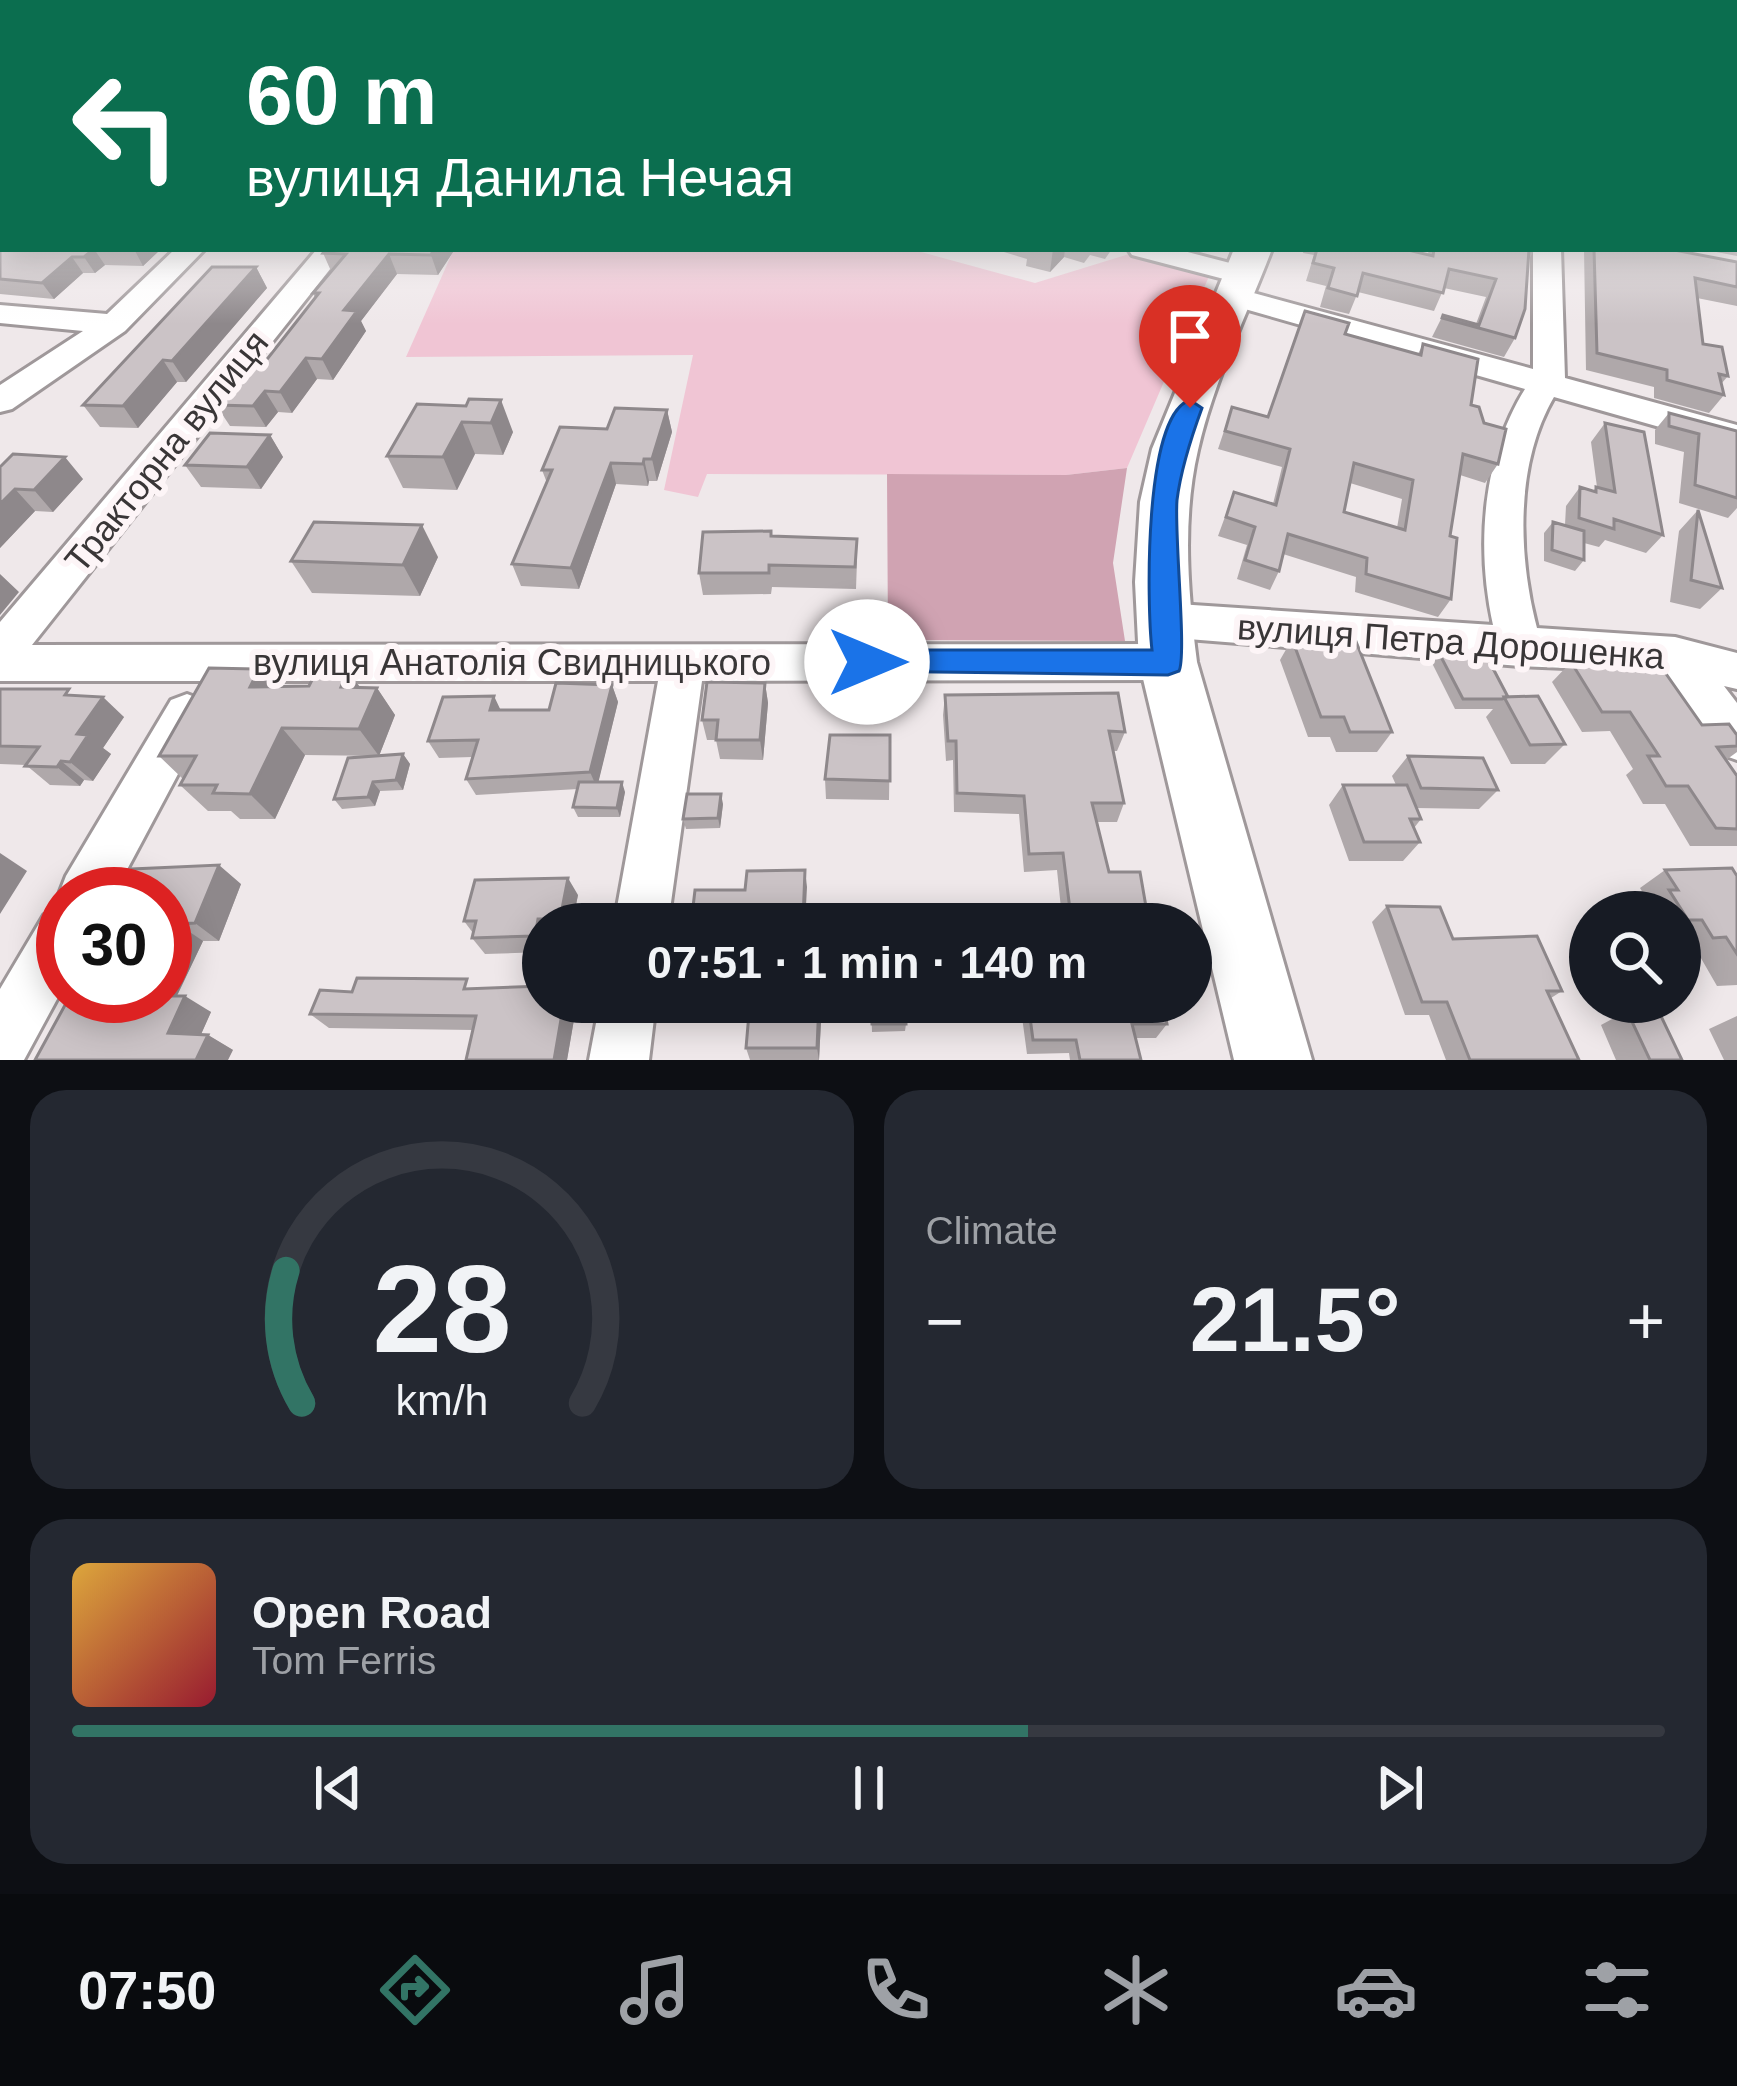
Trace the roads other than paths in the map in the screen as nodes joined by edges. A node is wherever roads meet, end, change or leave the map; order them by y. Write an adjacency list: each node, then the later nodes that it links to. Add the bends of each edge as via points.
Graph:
1 (188, 252): 7 (street)
2 (330, 252): 13 (street, Тракторна вулиця)
3 (1155, 252): 5 (street)
4 (1547, 252): 8 (street, via 1550,375)
5 (1243, 273): 8 (street); 11 (main road, via 1176,446 1164,502)
6 (0, 314): 7 (street)
7 (114, 324): 9 (street)
8 (1543, 386): 10 (street); 12 (street, via 1503,517)
9 (0, 401)
10 (1737, 437)
11 (1166, 641): 12 (street, вулиця Петра Дорошенка); 17 (street, вулиця Анатолія Свидницького); 26 (main road)
12 (1520, 648): 14 (street, вулиця Петра Дорошенка)
13 (0, 653)
14 (1675, 655): 18 (street, вулиця Петра Дорошенка); 19 (street)
15 (0, 662): 16 (street, вулиця Анатолія Свидницького)
16 (217, 662): 17 (street, вулиця Анатолія Свидницького); 20 (street)
17 (683, 662): 21 (street)
18 (1737, 671)
19 (1737, 739)
20 (101, 867)
21 (644, 903)
22 (36, 982): 24 (street)
23 (625, 1023): 25 (street)
24 (0, 1045)
25 (619, 1060)
26 (1274, 1060)

